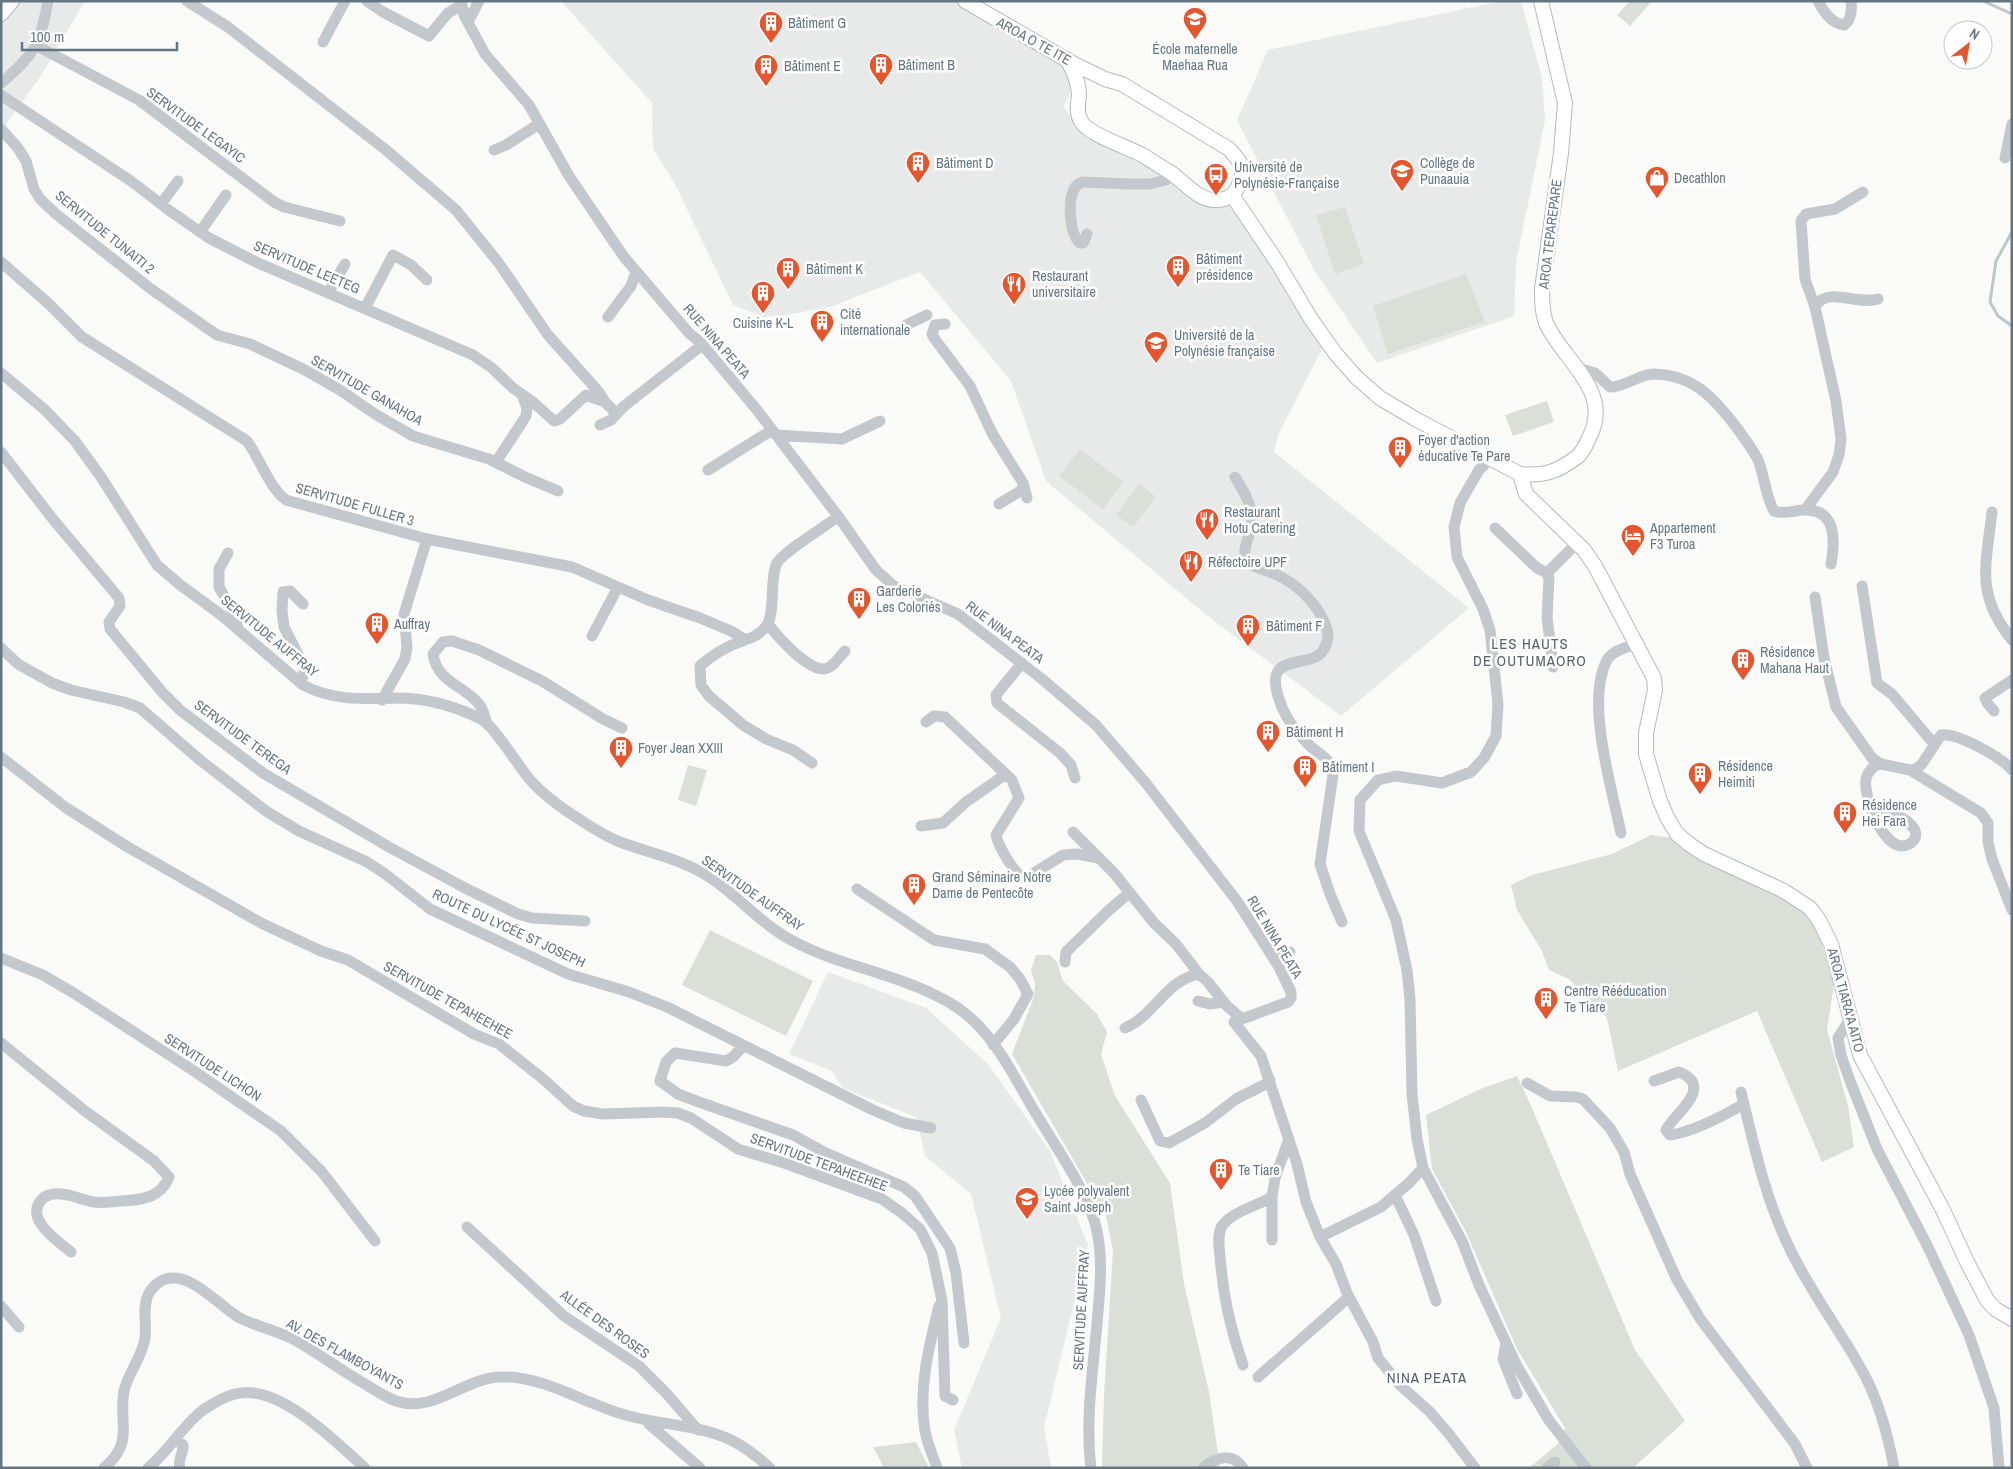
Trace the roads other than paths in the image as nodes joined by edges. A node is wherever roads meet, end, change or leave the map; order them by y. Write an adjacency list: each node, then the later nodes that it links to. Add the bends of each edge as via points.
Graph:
1 (12, 1): 12 (main road)
2 (48, 1): 14 (street)
3 (187, 1): 51 (street, via 291,76 456,210 498,262 548,335)
4 (345, 1): 13 (street)
5 (367, 1): 11 (street, via 429,36 448,13)
6 (479, 1): 11 (street)
7 (965, 1): 15 (main road, AROA O TE ITE)
8 (1541, 1): 48 (main road, AROA TEPAREPARE, via 1565,103 1542,306 1553,336)
9 (1818, 1): 10 (street, via 1830,19 1844,25 1850,18)
10 (1851, 1)
11 (464, 11): 20 (street, RUE NINA PEATA, via 485,54 529,105)
12 (1, 14)
13 (323, 42)
14 (37, 46): 17 (street, via 22,66); 31 (street, SERVITUDE LEGAYIC, via 138,100 274,202)
15 (1067, 59): 16 (main road, AROA O TE ITE); 18 (main road, via 1077,80)
16 (1104, 79): 18 (main road, via 1088,85); 29 (main road, AROA O TE ITE, via 1122,84 1229,149 1241,164 1243,173 1238,189)
17 (1, 83)
18 (1079, 94): 25 (main road, via 1077,106 1081,122 1091,131)
19 (1, 95): 30 (street, SERVITUDE LEETEG)
20 (539, 124): 23 (street); 36 (street, RUE NINA PEATA, via 569,176)
21 (2012, 124): 24 (street)
22 (1, 129): 46 (street, SERVITUDE TUNAITI 2, via 26,161 40,199 151,289)
23 (494, 150)
24 (2005, 158)
25 (1170, 173): 29 (main road, via 1204,199 1224,199); 33 (street, via 1166,180 1150,184 1083,182 1076,186 1070,214 1073,233 1080,243)
26 (178, 182): 30 (street)
27 (1863, 192): 41 (street, via 1835,209 1806,214 1801,220 1805,280)
28 (226, 195): 32 (street)
29 (1232, 195): 57 (main road, AROA TEPAREPARE, via 1311,319 1356,377 1380,398)
30 (161, 204): 32 (street, SERVITUDE LEETEG)
31 (340, 221)
32 (200, 232): 38 (street, SERVITUDE LEETEG, via 256,262)
33 (1087, 234)
34 (1, 262): 70 (street, SERVITUDE FULLER 3, via 82,337 247,441 283,498)
35 (345, 264): 38 (street)
36 (636, 272): 43 (street, via 631,286); 47 (street, RUE NINA PEATA)
37 (427, 280): 40 (street, via 411,265 393,255)
38 (328, 293): 40 (street, SERVITUDE LEETEG)
39 (1878, 298): 41 (street, via 1868,302 1830,296 1820,300)
40 (365, 308): 50 (street, SERVITUDE LEETEG, via 473,355)
41 (1815, 308): 66 (street, via 1842,439 1833,472)
42 (926, 315): 45 (street)
43 (608, 317)
44 (945, 324): 62 (street, via 935,325 932,334 970,386 992,433)
45 (898, 332)
46 (217, 335): 58 (street, SERVITUDE GANAHOA, via 250,344 303,370 413,436)
47 (702, 345): 52 (street); 55 (street, RUE NINA PEATA)
48 (1578, 368): 60 (main road, AROA TEPAREPARE, via 1589,385 1596,409 1593,431 1581,454 1561,469 1538,476); 66 (street, via 1594,373 1610,387 1630,383 1646,374 1656,374 1687,380 1700,388 1715,400 1757,458 1774,511)
49 (1, 373): 80 (street, SERVITUDE AUFFRAY, via 45,410 75,441 102,477 157,565)
50 (523, 397): 51 (street, SERVITUDE LEETEG, via 554,421 586,395); 58 (street, via 526,416)
51 (605, 402): 52 (street)
52 (617, 414): 54 (street)
53 (880, 421): 55 (street, via 842,439)
54 (600, 425)
55 (774, 433): 59 (street); 68 (street, RUE NINA PEATA)
56 (1, 452): 112 (street, SERVITUDE TEREGA, via 119,598 120,606 110,622 110,629 180,710 262,773 465,888 532,918)
57 (1490, 460): 60 (main road, AROA TEPAREPARE); 135 (street, via 1460,503 1454,528 1457,557 1490,630 1498,704 1496,736 1484,758 1471,772 1442,783 1396,776 1378,780 1360,800 1359,831 1396,920 1408,970 1412,1094)
58 (496, 462): 63 (street, SERVITUDE GANAHOA)
59 (708, 470)
60 (1520, 474): 71 (main road, AROA TIARA'A AITO, via 1526,494)
61 (1235, 477): 113 (street, via 1252,514 1244,552 1247,562 1284,578 1301,590 1312,602 1326,628 1327,644 1320,655 1280,669 1275,682 1291,723 1308,744 1328,759 1332,767 1320,864)
62 (1023, 483): 64 (street); 65 (street, via 1022,490)
63 (558, 491)
64 (1027, 498)
65 (999, 504)
66 (1805, 510): 73 (street, via 1829,519 1833,540)
67 (1992, 512): 83 (street, via 1984,572 1990,606 1999,625)
68 (838, 516): 79 (street, via 776,563); 87 (street, RUE NINA PEATA, via 876,570 894,586 958,614)
69 (1495, 528): 74 (street, via 1537,568)
70 (427, 539): 76 (street, SERVITUDE FULLER 3, via 572,567); 91 (street, via 404,614 408,647 405,659)
71 (1577, 543): 74 (street); 84 (main road, AROA TIARA'A AITO, via 1595,566)
72 (228, 553): 80 (street, via 219,569 219,587 234,613)
73 (1831, 564)
74 (1547, 573): 88 (street, via 1546,617)
75 (1862, 586): 96 (street, via 1878,684 1892,694)
76 (618, 587): 81 (street); 82 (street, SERVITUDE FULLER 3, via 700,618)
77 (1815, 597): 99 (street, via 1824,658 1836,707 1872,758)
78 (303, 604): 90 (street, via 290,591 283,592 284,627 305,668)
79 (768, 624): 82 (street, via 755,637); 86 (street, via 798,655 817,667 824,669 832,665)
80 (238, 629): 90 (street, SERVITUDE AUFFRAY)
81 (592, 636)
82 (744, 639): 98 (street, via 716,653 700,666 701,685 743,725)
83 (2012, 640)
84 (1636, 644): 107 (street, via 1620,649 1607,659 1598,705); 122 (main road, AROA TIARA'A AITO, via 1654,678 1646,754 1667,817 1677,834 1688,844 1784,891 1810,908 1832,944)
85 (1, 648): 126 (street, ROUTE DU LYCÉE ST JOSEPH, via 18,664 59,686 137,706 269,813 384,872 430,909 568,974 648,999)
86 (845, 651)
87 (1022, 663): 103 (street, via 996,695 997,703 1060,753 1071,765); 116 (street, RUE NINA PEATA, via 1096,725 1237,901)
88 (1554, 667)
89 (2012, 680): 92 (street, via 1986,698)
90 (302, 683): 91 (street, SERVITUDE AUFFRAY, via 336,697)
91 (382, 700): 93 (street, SERVITUDE AUFFRAY, via 430,702)
92 (1994, 711)
93 (486, 721): 95 (street, via 478,702 449,681 434,663 433,654 443,642 452,641 479,650 542,681 603,720); 125 (street, SERVITUDE AUFFRAY, via 533,784 581,820 617,841 699,870 794,942 933,994 958,1008)
94 (926, 722): 102 (street, via 934,716 944,717)
95 (622, 728)
96 (1934, 744): 100 (street, via 1922,764); 101 (street, via 1941,735 1948,734 1997,758)
97 (1, 757): 143 (street, SERVITUDE TEPAHEEHEE, via 65,807 249,917 321,951 348,960 474,1034 499,1044 573,1106 603,1114 678,1113 738,1149 882,1199 920,1229 932,1253)
98 (812, 763)
99 (1881, 764): 100 (street); 104 (street, via 1874,766 1866,780)
100 (1910, 770): 111 (street, via 1981,813 1988,823 1992,859)
101 (2012, 770)
102 (1006, 774): 105 (street, via 943,823); 108 (street, via 1019,798 996,834 997,842 1018,876 1026,878 1063,855)
103 (1075, 778)
104 (1874, 812)
105 (921, 826)
106 (1073, 832): 108 (street)
107 (1621, 833)
108 (1099, 858): 110 (street)
109 (858, 889): 125 (street, via 934,940 984,950 1020,979 1028,994 1014,1019)
110 (1130, 893): 117 (street, via 1066,952); 118 (street)
111 (2012, 910)
112 (585, 920)
113 (1342, 922)
114 (1290, 952): 116 (street)
115 (1, 958): 141 (street, SERVITUDE LICHON, via 24,966 65,988 268,1121 298,1145)
116 (1275, 960): 121 (street, RUE NINA PEATA, via 1291,998)
117 (1065, 962)
118 (1198, 974): 120 (street); 123 (street, via 1183,980 1144,1016)
119 (1198, 1001): 120 (street, via 1210,1004)
120 (1223, 1002): 121 (street)
121 (1242, 1019): 127 (street, via 1234,1022 1261,1056)
122 (1850, 1019): 147 (main road, AROA TIARA'A AITO, via 1860,1055 1987,1300); 173 (street, via 1838,1038 1841,1056 1877,1149 1969,1335 1994,1408)
123 (1125, 1028)
124 (1, 1044): 142 (street, via 154,1161 169,1177 158,1192 140,1200 94,1202 66,1194 46,1196 37,1208 39,1222)
125 (993, 1045): 166 (street, SERVITUDE AUFFRAY, via 1073,1176 1094,1218 1100,1245 1100,1295 1088,1438)
126 (743, 1046): 133 (street, ROUTE DU LYCÉE ST JOSEPH, via 873,1110 904,1123); 149 (street, via 726,1060 675,1053 666,1062 660,1081 678,1094 793,1136 904,1187 915,1196 950,1248)
127 (1270, 1080): 131 (street, via 1236,1098 1204,1123 1169,1143 1160,1142); 134 (street)
128 (1654, 1081): 132 (street, via 1679,1072 1692,1085 1690,1103 1666,1130 1670,1135 1727,1114)
129 (1527, 1083): 171 (street, via 1550,1096 1583,1099 1610,1128 1624,1152 1630,1174 1677,1280 1702,1320 1795,1444)
130 (1741, 1092): 132 (street)
131 (1141, 1100)
132 (1744, 1104): 172 (street, via 1772,1210 1789,1248 1864,1375 1886,1430)
133 (931, 1128)
134 (1290, 1139): 137 (street); 139 (street, via 1306,1202)
135 (1422, 1168): 136 (street); 150 (street, via 1462,1241)
136 (1395, 1195): 139 (street, via 1381,1207); 145 (street, via 1414,1235)
137 (1272, 1197): 140 (street); 151 (street, via 1228,1219 1221,1227 1219,1238 1226,1310)
138 (467, 1227): 156 (street, ALLÉE DES ROSES, via 564,1316 643,1370)
139 (1320, 1237): 144 (street, via 1336,1264)
140 (1272, 1240)
141 (375, 1241)
142 (71, 1252)
143 (942, 1297): 154 (street, SERVITUDE TEPAHEEHEE, via 945,1396); 165 (street, via 928,1350 924,1408 925,1434)
144 (1349, 1297): 152 (street); 169 (street, via 1378,1358 1400,1385 1430,1412)
145 (1436, 1302)
146 (1, 1306): 148 (street)
147 (2012, 1319)
148 (19, 1328)
149 (964, 1343)
150 (1506, 1343): 153 (street, via 1503,1359); 170 (street, via 1548,1419)
151 (1243, 1365)
152 (1258, 1377)
153 (1517, 1394)
154 (953, 1400)
155 (648, 1420): 156 (street, AV. DES FLAMBOYANTS); 159 (street, AV. DES FLAMBOYANTS, via 518,1377 479,1381 424,1403 396,1401 290,1337 244,1320 196,1286 181,1278 173,1278 157,1284 148,1294 142,1351 124,1393 123,1440 113,1460); 163 (street)
156 (698, 1430): 164 (street, AV. DES FLAMBOYANTS, via 730,1440)
157 (175, 1440): 160 (street); 161 (street, via 183,1444 184,1449); 162 (street, via 189,1423 216,1402 232,1395 250,1393 273,1399 301,1414)
158 (1230, 1463): 167 (street, via 1216,1458); 168 (street, via 1238,1461)
159 (104, 1468)
160 (148, 1468)
161 (180, 1468)
162 (365, 1468)
163 (700, 1468)
164 (770, 1468)
165 (937, 1468)
166 (1091, 1468)
167 (1204, 1468)
168 (1243, 1468)
169 (1475, 1468)
170 (1586, 1468)
171 (1807, 1468)
172 (1894, 1468)
173 (1998, 1468)

